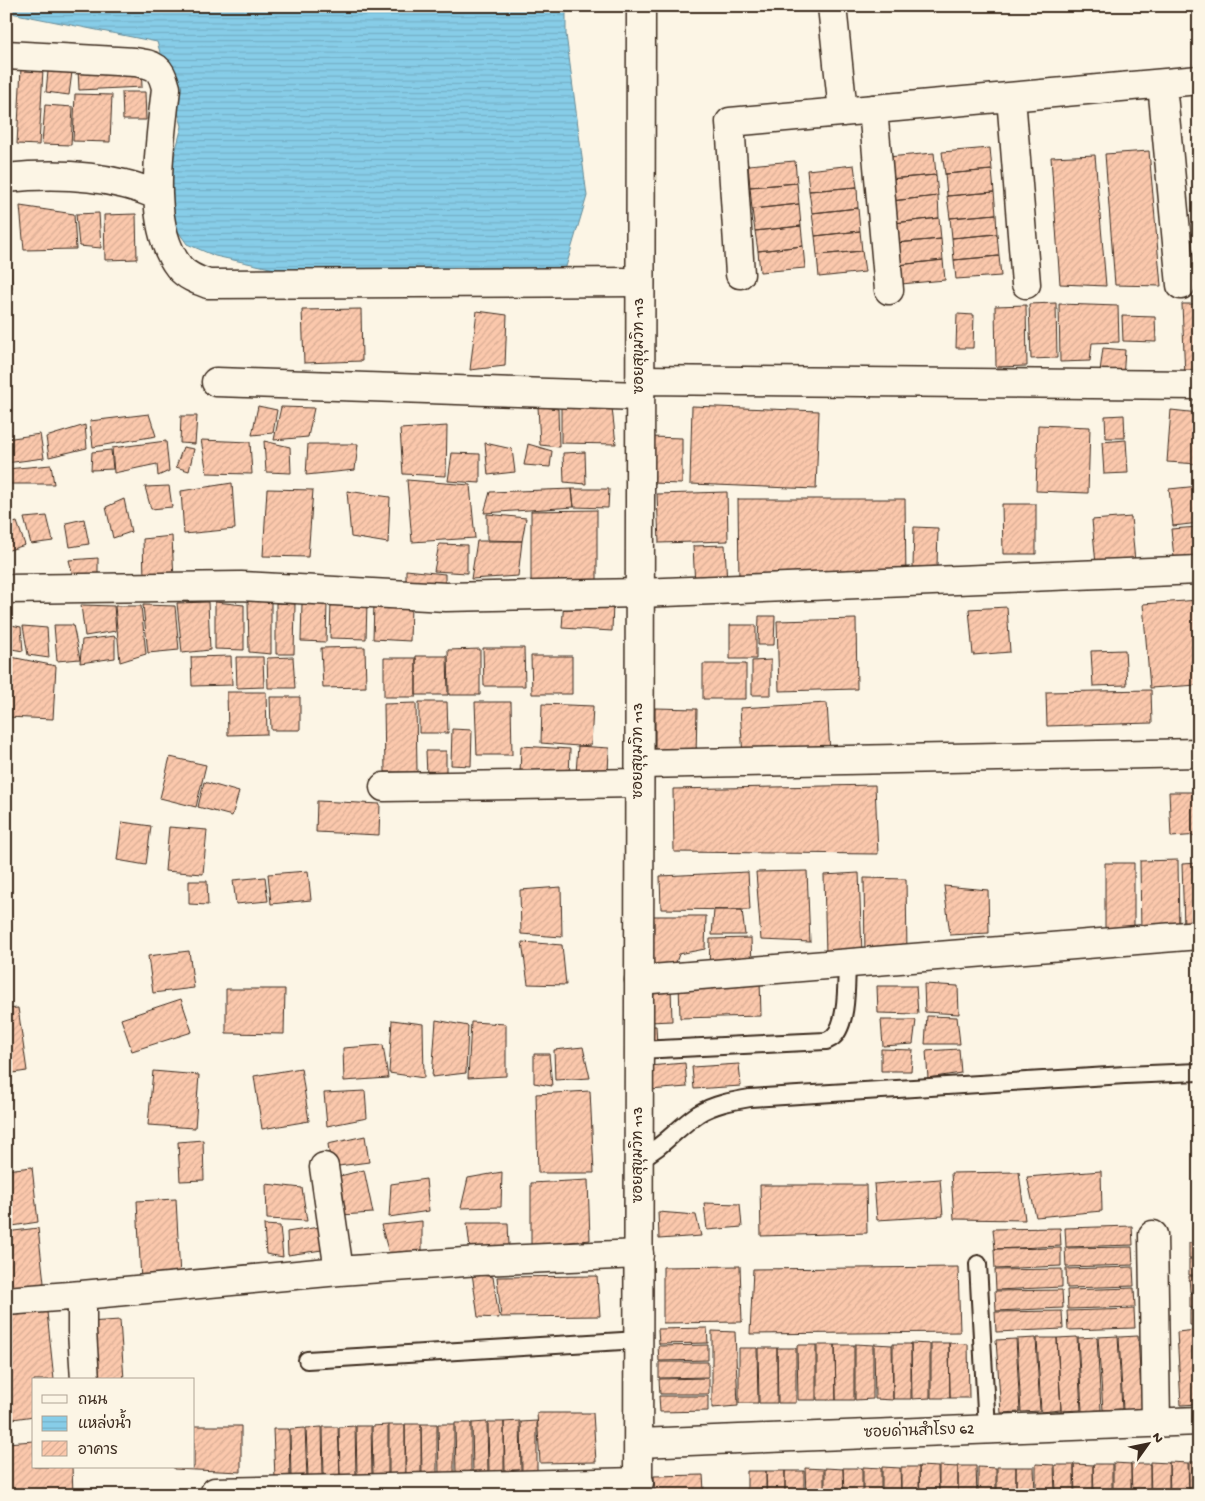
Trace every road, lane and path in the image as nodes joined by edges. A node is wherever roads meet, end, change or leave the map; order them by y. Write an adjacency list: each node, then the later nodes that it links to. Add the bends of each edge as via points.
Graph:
1 (641, 6): 12 (street, ซอยสุขุมวิท 113)
2 (832, 6): 8 (street)
3 (6, 55): 10 (street, via 135,62 152,64 160,70 166,88)
4 (1199, 80): 5 (street)
5 (1162, 84): 6 (street); 14 (street)
6 (1011, 97): 7 (street); 13 (street)
7 (873, 109): 8 (street); 15 (street)
8 (843, 112): 11 (street, via 730,122)
9 (6, 178): 10 (street, via 79,176 124,184)
10 (157, 195): 12 (street, via 161,226 179,268 208,284)
11 (740, 274)
12 (640, 282): 18 (street, ซอยสุขุมวิท 113)
13 (1026, 284)
14 (1181, 285)
15 (889, 290)
16 (216, 382): 18 (street)
17 (1199, 385): 18 (street)
18 (640, 388): 21 (street, ซอยสุขุมวิท 113)
19 (1199, 570): 21 (street)
20 (6, 589): 21 (street, via 241,586 446,596)
21 (640, 594): 23 (street, ซอยสุขุมวิท 113)
22 (1199, 752): 23 (street)
23 (639, 774): 24 (street); 27 (street, ซอยสุขุมวิท 113)
24 (384, 787)
25 (1199, 935): 26 (street)
26 (847, 963): 27 (street); 28 (lane, via 845,1011 833,1038 826,1041)
27 (639, 980): 28 (street, ซอยสุขุมวิท 113)
28 (639, 1050): 30 (street, ซอยสุขุมวิท 113)
29 (1199, 1072): 30 (lane, via 1125,1074 723,1102 699,1113)
30 (639, 1159): 33 (street, ซอยสุขุมวิท 113)
31 (324, 1167): 35 (street)
32 (1153, 1235): 42 (street)
33 (639, 1254): 35 (street); 38 (street, ซอยสุขุมวิท 113)
34 (978, 1264): 43 (lane)
35 (339, 1271): 36 (street)
36 (82, 1295): 37 (street); 40 (street)
37 (6, 1301)
38 (639, 1340): 39 (lane); 44 (street, ซอยสุขุมวิท 113)
39 (307, 1360)
40 (85, 1378)
41 (1199, 1421): 42 (street, ซอยด่านสำโรง 62)
42 (1156, 1422): 43 (street, ซอยด่านสำโรง 62)
43 (987, 1429): 44 (street, ซอยด่านสำโรง 62)
44 (639, 1443): 45 (street, ซอยสุขุมวิท 113)
45 (638, 1488): 46 (street)
46 (216, 1492)

